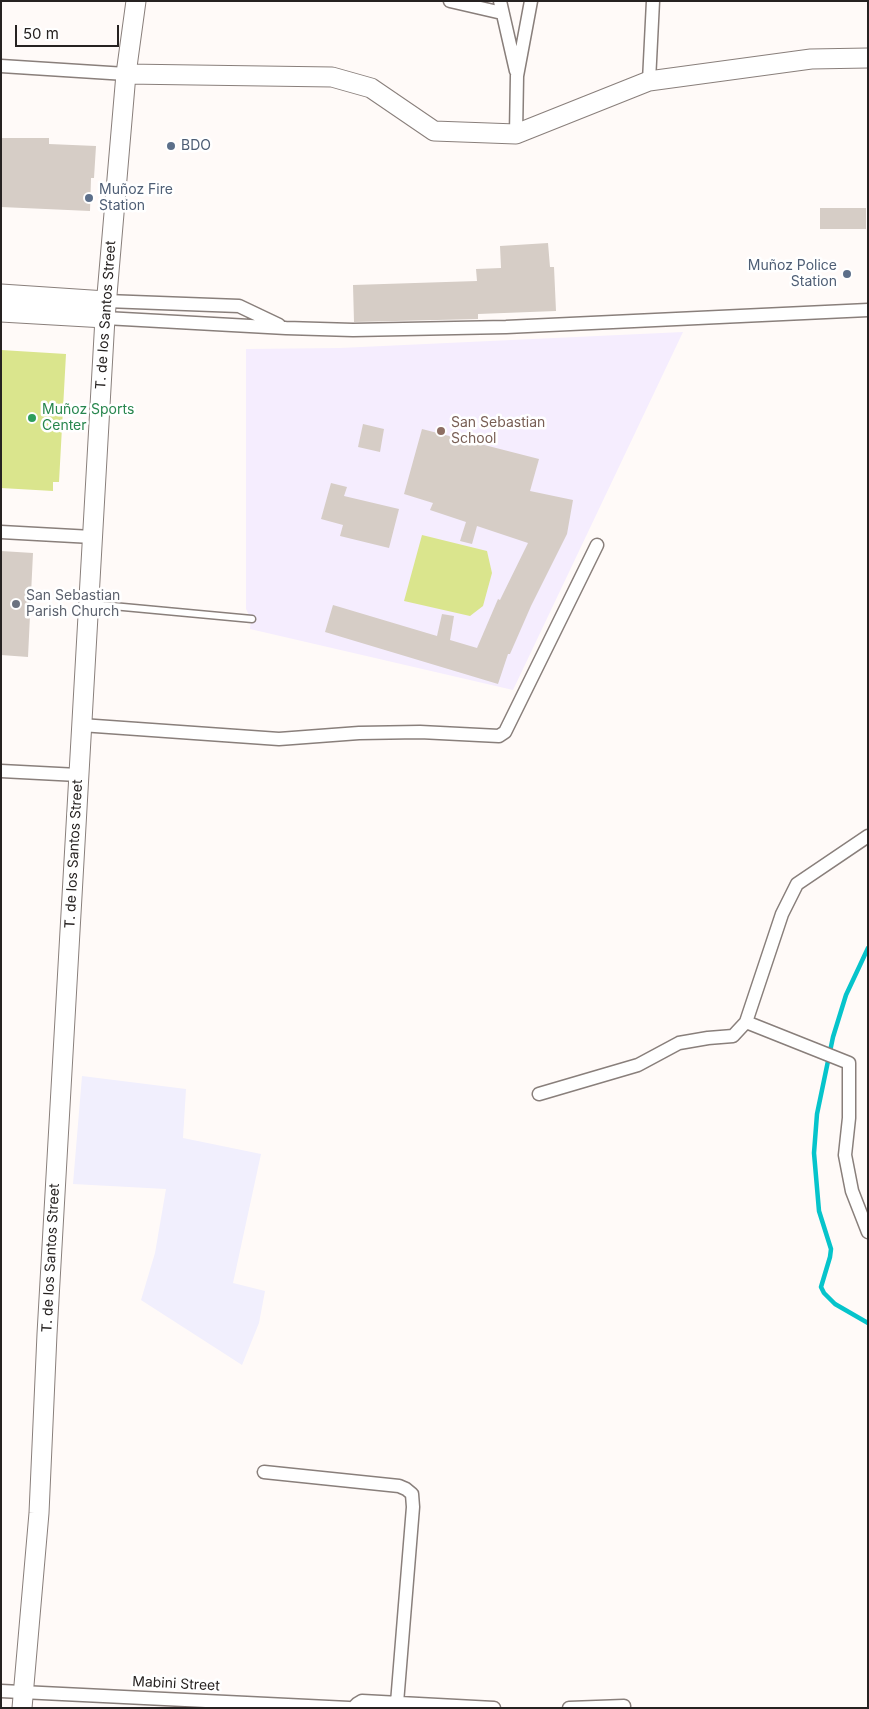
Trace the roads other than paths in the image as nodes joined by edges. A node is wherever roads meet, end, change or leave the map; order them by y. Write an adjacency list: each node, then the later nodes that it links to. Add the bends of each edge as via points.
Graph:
1 (136, 1): 8 (main road, T. de los Santos Street)
2 (450, 1): 5 (street)
3 (531, 1): 9 (street)
4 (653, 1): 10 (street)
5 (501, 7): 9 (street)
6 (868, 58): 10 (main road, via 811,59)
7 (1, 66): 8 (street)
8 (126, 74): 11 (main road, via 332,77 371,88 434,131); 13 (main road, T. de los Santos Street)
9 (517, 76): 11 (street)
10 (649, 82): 11 (main road)
11 (516, 134)
12 (1, 294): 13 (main road)
13 (105, 309): 15 (main road); 16 (street); 16 (street, via 239,306); 18 (main road, T. de los Santos Street)
14 (868, 310): 16 (street, via 506,327)
15 (1, 312)
16 (286, 328)
17 (1, 532): 18 (street)
18 (92, 538): 20 (main road, T. de los Santos Street)
19 (597, 545): 22 (street, via 505,732 499,736 420,732 279,739)
20 (87, 604): 21 (lane); 22 (main road, T. de los Santos Street)
21 (252, 619)
22 (81, 724): 24 (main road, T. de los Santos Street)
23 (1, 771): 24 (street)
24 (78, 775): 31 (main road, T. de los Santos Street, via 39,1512)
25 (868, 836): 26 (street, via 797,884 782,914)
26 (746, 1022): 27 (street, via 733,1036 679,1042 638,1066); 28 (street, via 849,1063 849,1118 844,1155 852,1191)
27 (539, 1094)
28 (868, 1232)
29 (264, 1472): 32 (street, via 399,1486 412,1494)
30 (1, 1691): 31 (street, Mabini Street)
31 (23, 1700): 34 (street, Mabini Street)
32 (397, 1703): 34 (street, Mabini Street, via 362,1701); 35 (street, Mabini Street)
33 (624, 1706): 36 (street)
34 (351, 1708)
35 (494, 1708)
36 (569, 1708)

